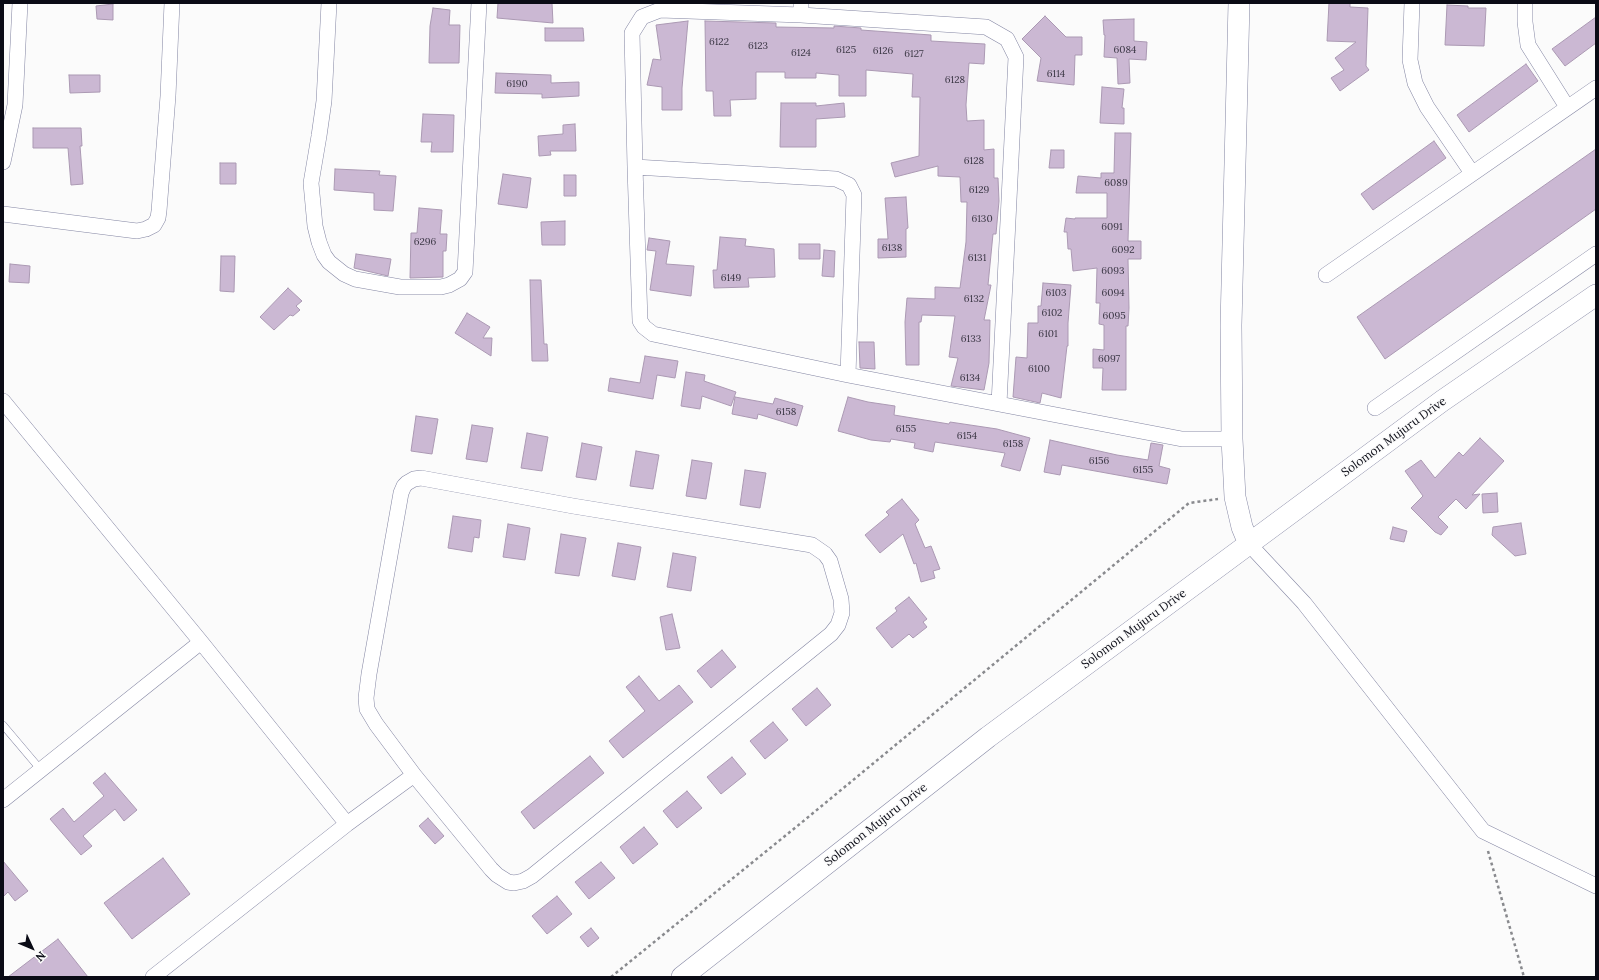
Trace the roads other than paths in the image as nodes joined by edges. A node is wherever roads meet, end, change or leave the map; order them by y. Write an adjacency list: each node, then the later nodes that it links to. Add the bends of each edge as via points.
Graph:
1 (20, 3): 11 (street, via 15,105)
2 (172, 3): 14 (street, via 159,212 154,225 137,231)
3 (329, 3): 4 (street, via 324,101 311,183 315,226 324,255 344,274 355,279 400,287 441,287 460,279 466,265)
4 (479, 3)
5 (1239, 3): 22 (street, via 1231,325)
6 (1412, 3): 13 (street, via 1410,60 1415,83 1427,107)
7 (1526, 3): 10 (street, via 1528,45)
8 (801, 9): 12 (street, via 660,10 642,18 632,33); 20 (street, via 986,27 1008,40 1016,57)
9 (1596, 88): 10 (street)
10 (1567, 108): 13 (street)
11 (3, 162)
12 (635, 167): 18 (street, via 640,321 644,327 653,334); 18 (street, via 836,179 849,185 854,195)
13 (1472, 173): 16 (street)
14 (3, 214)
15 (1596, 254): 21 (street)
16 (1326, 275)
17 (1596, 295): 23 (street, Solomon Mujuru Drive, via 1442,401)
18 (848, 375): 20 (street)
19 (3, 400): 24 (street)
20 (999, 404): 22 (street, via 1182,439)
21 (1374, 408)
22 (1232, 439): 23 (street, via 1235,497)
23 (1249, 544): 30 (street, via 1304,603 1483,831); 32 (street, Solomon Mujuru Drive, via 988,737)
24 (201, 642): 26 (street); 29 (street)
25 (3, 725): 26 (lane)
26 (41, 770): 28 (street)
27 (414, 775): 27 (street, via 497,875 514,883 523,881 831,634 838,625 842,613 841,599 830,562 819,549 804,543 573,506 421,478 414,479 404,486 401,493 366,698 367,709 376,724); 29 (street)
28 (3, 800)
29 (346, 824): 31 (street)
30 (1596, 886)
31 (153, 977)
32 (682, 977)

